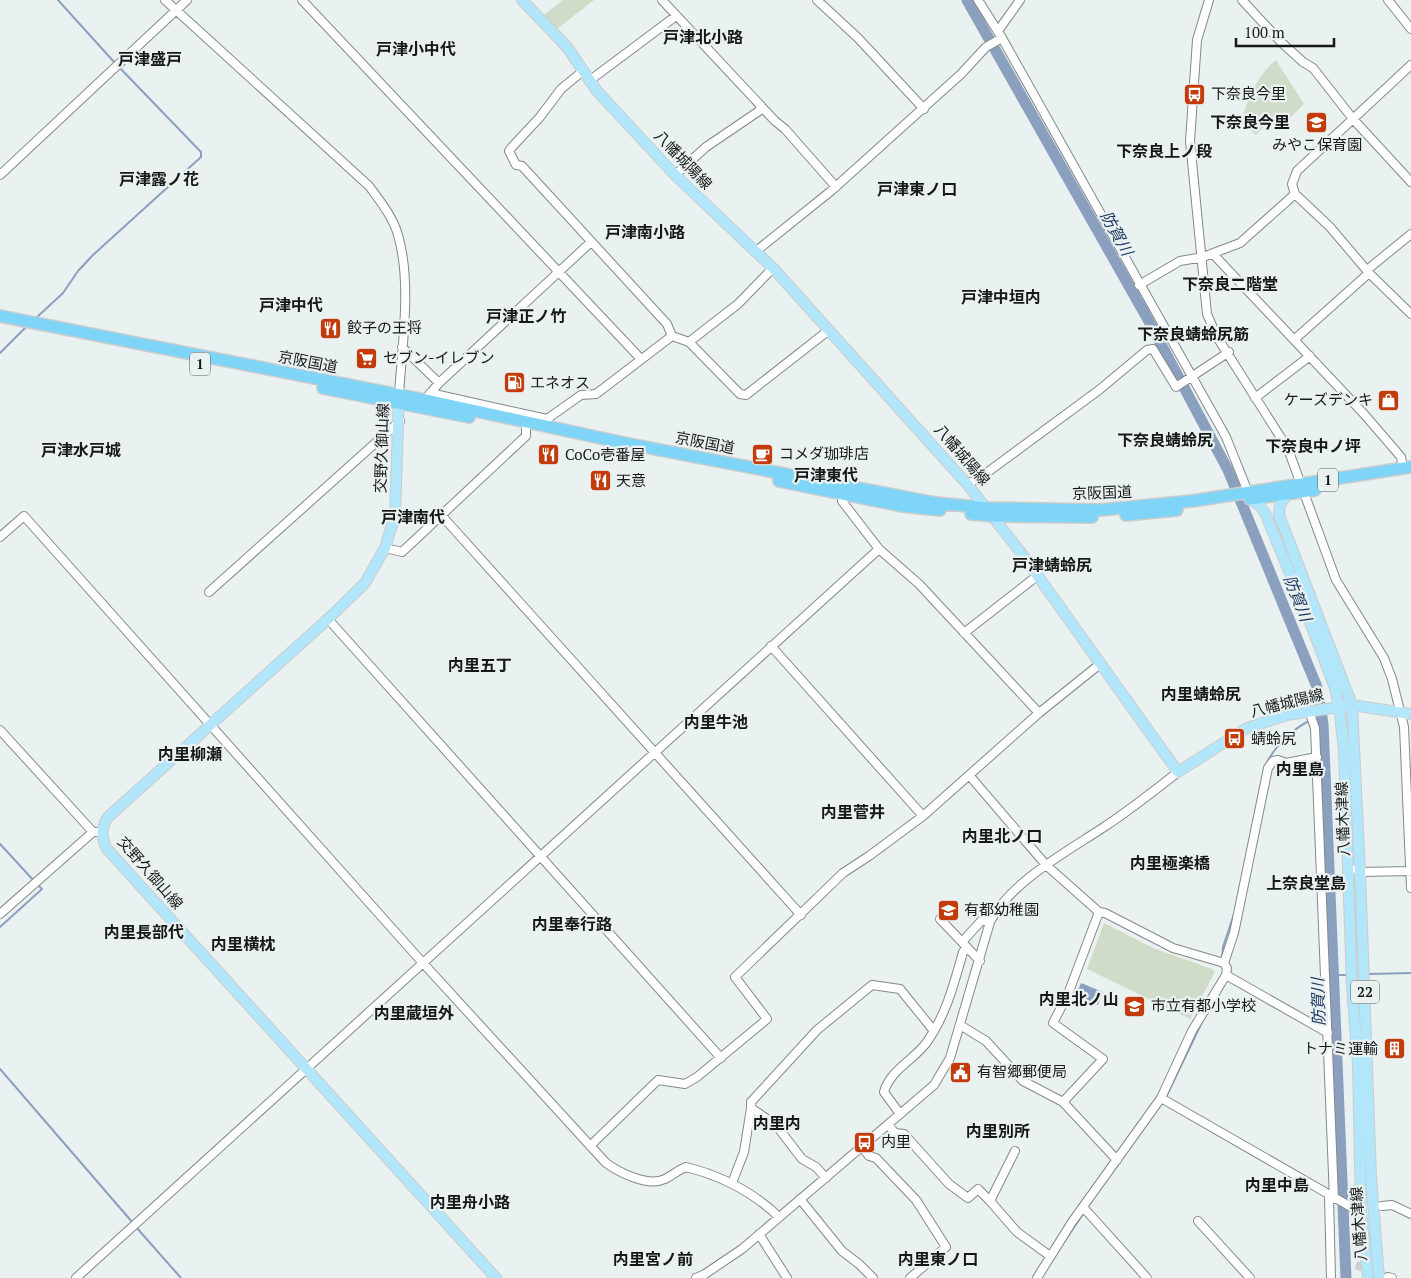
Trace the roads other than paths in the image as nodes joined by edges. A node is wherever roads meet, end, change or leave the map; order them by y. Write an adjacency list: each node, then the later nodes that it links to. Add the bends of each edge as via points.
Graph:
1 (165, 0): 12 (street)
2 (186, 0): 12 (street)
3 (302, 0): 34 (street)
4 (522, 0): 17 (main road, 八幡城陽線, via 566,47)
5 (662, 0): 13 (street)
6 (817, 0): 20 (street, via 858,38)
7 (978, 0): 15 (street)
8 (1020, 0): 15 (street)
9 (1208, 0): 31 (street, via 1198,40 1190,141)
10 (1242, 0): 21 (street, via 1281,42 1313,68)
11 (1388, 0): 14 (street)
12 (176, 10): 23 (street); 43 (street, via 369,186 384,206 398,233 404,273)
13 (676, 16): 18 (street); 19 (street)
14 (1411, 30)
15 (1000, 36): 20 (street); 35 (street)
16 (1411, 65): 21 (street)
17 (583, 71): 18 (main road, 八幡城陽線); 28 (street, via 560,89 509,151 516,165 522,166)
18 (589, 81): 22 (main road, 八幡城陽線)
19 (761, 106): 22 (street, via 759,111 706,147); 25 (street, via 785,128)
20 (924, 109): 25 (street)
21 (1353, 119): 24 (street); 26 (street, via 1297,171 1292,184)
22 (675, 174): 29 (main road, 八幡城陽線)
23 (0, 175)
24 (1411, 182)
25 (836, 187): 29 (street)
26 (1295, 194): 30 (street, via 1240,243); 33 (street)
27 (1411, 234): 33 (street)
28 (591, 242): 34 (street); 40 (street, via 667,324)
29 (755, 252): 32 (main road, 八幡城陽線)
30 (1214, 254): 31 (street); 41 (street)
31 (1203, 257): 35 (street, via 1180,261); 44 (street, via 1211,326)
32 (773, 268): 39 (main road, 八幡城陽線); 42 (street, via 738,304)
33 (1368, 271): 36 (street); 41 (street)
34 (558, 273): 46 (street); 48 (street)
35 (1139, 285): 47 (street)
36 (1411, 314)
37 (0, 316): 51 (highway, 京阪国道 / 1)
38 (0, 324): 51 (highway, 京阪国道 / 1)
39 (828, 330): 42 (street, via 746,395 740,394); 55 (main road, 八幡城陽線)
40 (672, 336): 42 (street); 46 (street)
41 (1295, 339): 45 (street)
42 (689, 342)
43 (402, 347): 48 (street); 51 (street)
44 (1229, 352): 47 (street); 50 (street)
45 (1310, 356): 50 (street); 54 (street, via 1401,457)
46 (642, 359): 49 (street, via 596,394 581,395 548,419)
47 (1192, 377): 55 (street, via 1176,387 1153,349 1147,350 1099,390); 59 (street, via 1226,437)
48 (439, 383): 49 (street)
49 (427, 397): 51 (highway, 京阪国道 / 1); 60 (highway, 京阪国道 / 1, via 844,486)
50 (1255, 398): 56 (street, via 1288,449)
51 (400, 399): 52 (main road, 交野久御山線); 53 (highway, 京阪国道 / 1)
52 (400, 421): 63 (main road, 交野久御山線, via 395,515); 66 (street)
53 (526, 428): 58 (highway, 京阪国道 / 1); 61 (street, via 526,436)
54 (1408, 470): 56 (highway, 京阪国道 / 1)
55 (967, 484): 60 (main road, 八幡城陽線)
56 (1303, 488): 57 (highway, 京阪国道 / 1); 59 (highway, 京阪国道 / 1); 75 (street, via 1336,580 1384,658)
57 (1288, 494): 59 (highway, 京阪国道 / 1); 71 (main road, 八幡木津線 / 22, via 1280,504 1278,515)
58 (843, 495): 60 (highway, 京阪国道 / 1, via 911,507); 64 (street, via 842,501)
59 (1248, 496): 60 (highway, 京阪国道 / 1, via 1100,510); 72 (main road, 八幡木津線 / 22, via 1265,513 1310,622 1335,688)
60 (991, 512): 65 (main road, 八幡城陽線)
61 (442, 516): 63 (street, via 402,552); 78 (street)
62 (0, 537): 76 (street, via 24,516)
63 (386, 548): 67 (main road, 交野久御山線, via 365,583)
64 (879, 549): 68 (street, via 919,584); 69 (street)
65 (1037, 576): 68 (street); 70 (main road, 八幡城陽線)
66 (209, 592)
67 (328, 619): 76 (main road, 交野久御山線); 86 (street)
68 (964, 633): 74 (street)
69 (771, 646): 78 (street); 83 (street)
70 (1100, 664): 74 (street); 80 (main road, 八幡城陽線)
71 (1352, 705): 72 (main road, 八幡城陽線); 75 (main road, 八幡城陽線); 89 (main road, 八幡木津線 / 22)
72 (1334, 707): 73 (main road, 八幡城陽線); 85 (main road, 八幡木津線 / 22, via 1344,750)
73 (1308, 711): 79 (street, via 1315,728); 80 (main road, 八幡城陽線, via 1247,728)
74 (1039, 713): 81 (street)
75 (1406, 714): 82 (street, via 1404,727)
76 (211, 725): 84 (main road, 交野久御山線, via 108,816); 98 (street)
77 (0, 730): 84 (street)
78 (654, 752): 86 (street); 93 (street)
79 (1317, 757): 99 (street, via 1286,763 1273,761 1268,768 1234,933); 103 (street)
80 (1178, 772): 87 (street, via 1106,826)
81 (969, 775): 83 (street); 87 (street)
82 (1409, 788): 88 (street)
83 (923, 816): 93 (street, via 852,865)
84 (97, 832): 92 (street); 105 (main road, 交野久御山線, via 107,849)
85 (1347, 853): 89 (street, via 1352,866); 138 (main road, 八幡木津線 / 22, via 1358,1065 1361,1211)
86 (538, 856): 98 (street); 104 (street)
87 (1046, 865): 91 (street); 95 (street, via 1002,903)
88 (1411, 871): 89 (street); 90 (street)
89 (1360, 872): 139 (main road, 八幡木津線 / 22, via 1371,1177)
90 (1411, 888)
91 (1099, 912): 99 (street, via 1173,948); 107 (street, via 1068,994 1053,1023 1103,1059)
92 (0, 914)
93 (801, 915): 104 (street, via 735,977 767,1019)
94 (940, 919): 96 (street)
95 (990, 922): 96 (street, via 982,920); 97 (street)
96 (964, 944): 97 (street); 102 (street, via 950,998)
97 (980, 961): 101 (street)
98 (422, 962): 105 (street); 111 (street)
99 (1224, 963): 100 (street)
100 (1226, 975): 103 (street); 106 (street, via 1192,1031)
101 (960, 1025): 107 (street, via 993,1046 1023,1081); 109 (street, via 950,1058 934,1085)
102 (934, 1031): 108 (street, via 900,989 872,985 817,1030 751,1102); 109 (street, via 926,1044 889,1079 885,1087 884,1092)
103 (1328, 1033): 117 (street)
104 (721, 1058): 111 (street, via 685,1084 658,1080)
105 (306, 1067): 129 (street); 130 (main road, 交野久御山線)
106 (1161, 1098): 114 (street); 117 (street)
107 (1063, 1102): 114 (street)
108 (751, 1108): 115 (street, via 776,1124 802,1159); 116 (street, via 744,1152)
109 (900, 1114): 110 (street)
110 (888, 1125): 112 (street); 119 (street, via 895,1134 904,1134 949,1184 968,1198 978,1189)
111 (590, 1146): 116 (street, via 625,1176 656,1181 686,1167)
112 (862, 1147): 115 (street); 134 (street, via 916,1200 946,1247)
113 (1015, 1151): 119 (street)
114 (1117, 1160): 121 (street)
115 (826, 1178): 118 (street)
116 (732, 1183): 124 (street, via 760,1199)
117 (1331, 1198): 122 (street); 137 (street)
118 (800, 1199): 124 (street); 133 (street, via 842,1251)
119 (990, 1201): 127 (street, via 1017,1232)
120 (1382, 1206): 123 (street, via 1392,1205)
121 (1083, 1207): 127 (street); 135 (street)
122 (1351, 1207)
123 (1411, 1214)
124 (779, 1217): 126 (street)
125 (1198, 1221): 136 (street)
126 (759, 1234): 131 (street, via 728,1260); 132 (street)
127 (1050, 1256): 128 (street)
128 (1041, 1276)
129 (76, 1278)
130 (496, 1278)
131 (696, 1278)
132 (787, 1278)
133 (873, 1278)
134 (910, 1278)
135 (1147, 1278)
136 (1250, 1278)
137 (1331, 1278)
138 (1368, 1278)
139 (1386, 1278)

